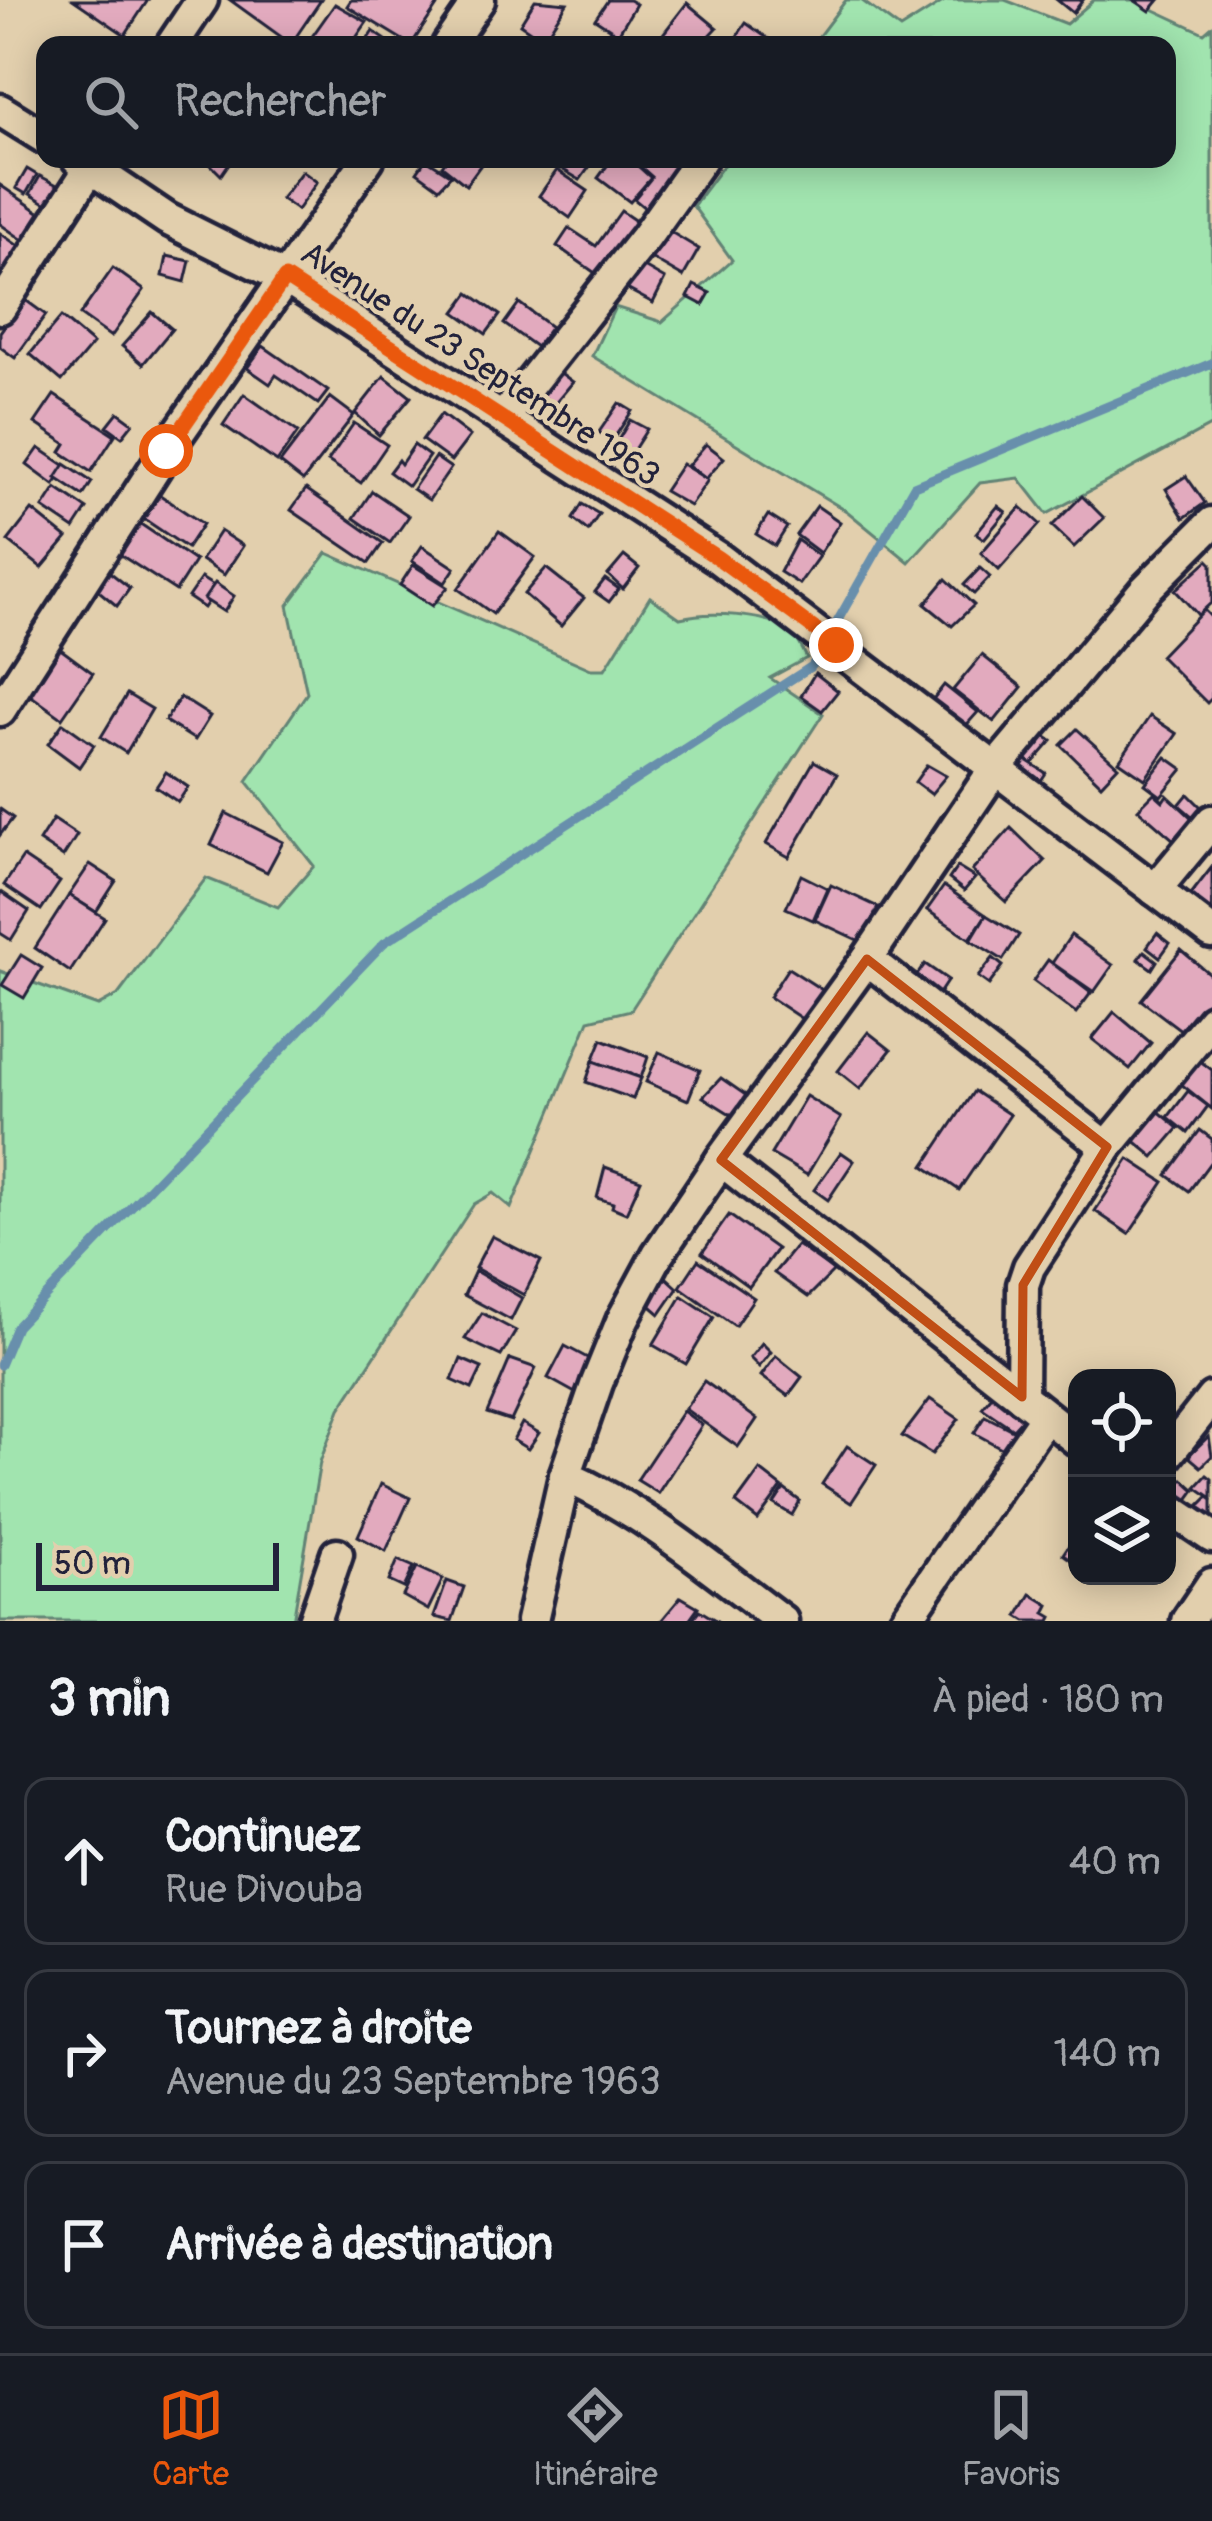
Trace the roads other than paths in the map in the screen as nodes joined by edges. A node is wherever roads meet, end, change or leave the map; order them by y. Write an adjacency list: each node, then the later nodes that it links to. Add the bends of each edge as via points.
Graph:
1 (202, 0): 3 (street)
2 (479, 0): 4 (street)
3 (178, 36)
4 (454, 36)
5 (0, 110): 6 (street)
6 (36, 132)
7 (84, 168): 12 (street)
8 (96, 168): 11 (street, Avenue du 23 Septembre 1963, via 167,219)
9 (362, 168): 11 (street)
10 (694, 168): 13 (street)
11 (285, 278): 13 (street, Avenue du 23 Septembre 1963); 15 (street)
12 (0, 308)
13 (503, 418): 16 (street, Avenue du 23 Septembre 1963, via 718,558)
14 (1208, 534): 16 (street, via 1145,590)
15 (0, 710)
16 (994, 770): 18 (street, Avenue du 23 Septembre 1963); 20 (street)
17 (1212, 820): 18 (street)
18 (1155, 890): 19 (street, Avenue du 23 Septembre 1963)
19 (1212, 933)
20 (867, 958): 22 (street); 23 (street)
21 (1212, 1020): 22 (street)
22 (1107, 1147): 25 (street, via 1023,1285)
23 (721, 1160): 25 (street); 28 (street, via 622,1319)
24 (1212, 1398): 27 (street)
25 (1034, 1407): 26 (street); 36 (street)
26 (1068, 1433)
27 (1176, 1444)
28 (565, 1477): 34 (street); 35 (street, via 653,1524)
29 (1176, 1513): 30 (street)
30 (1212, 1537)
31 (337, 1554): 33 (street)
32 (1212, 1584): 37 (street)
33 (314, 1621)
34 (532, 1621)
35 (782, 1621)
36 (905, 1621)
37 (1187, 1621)

